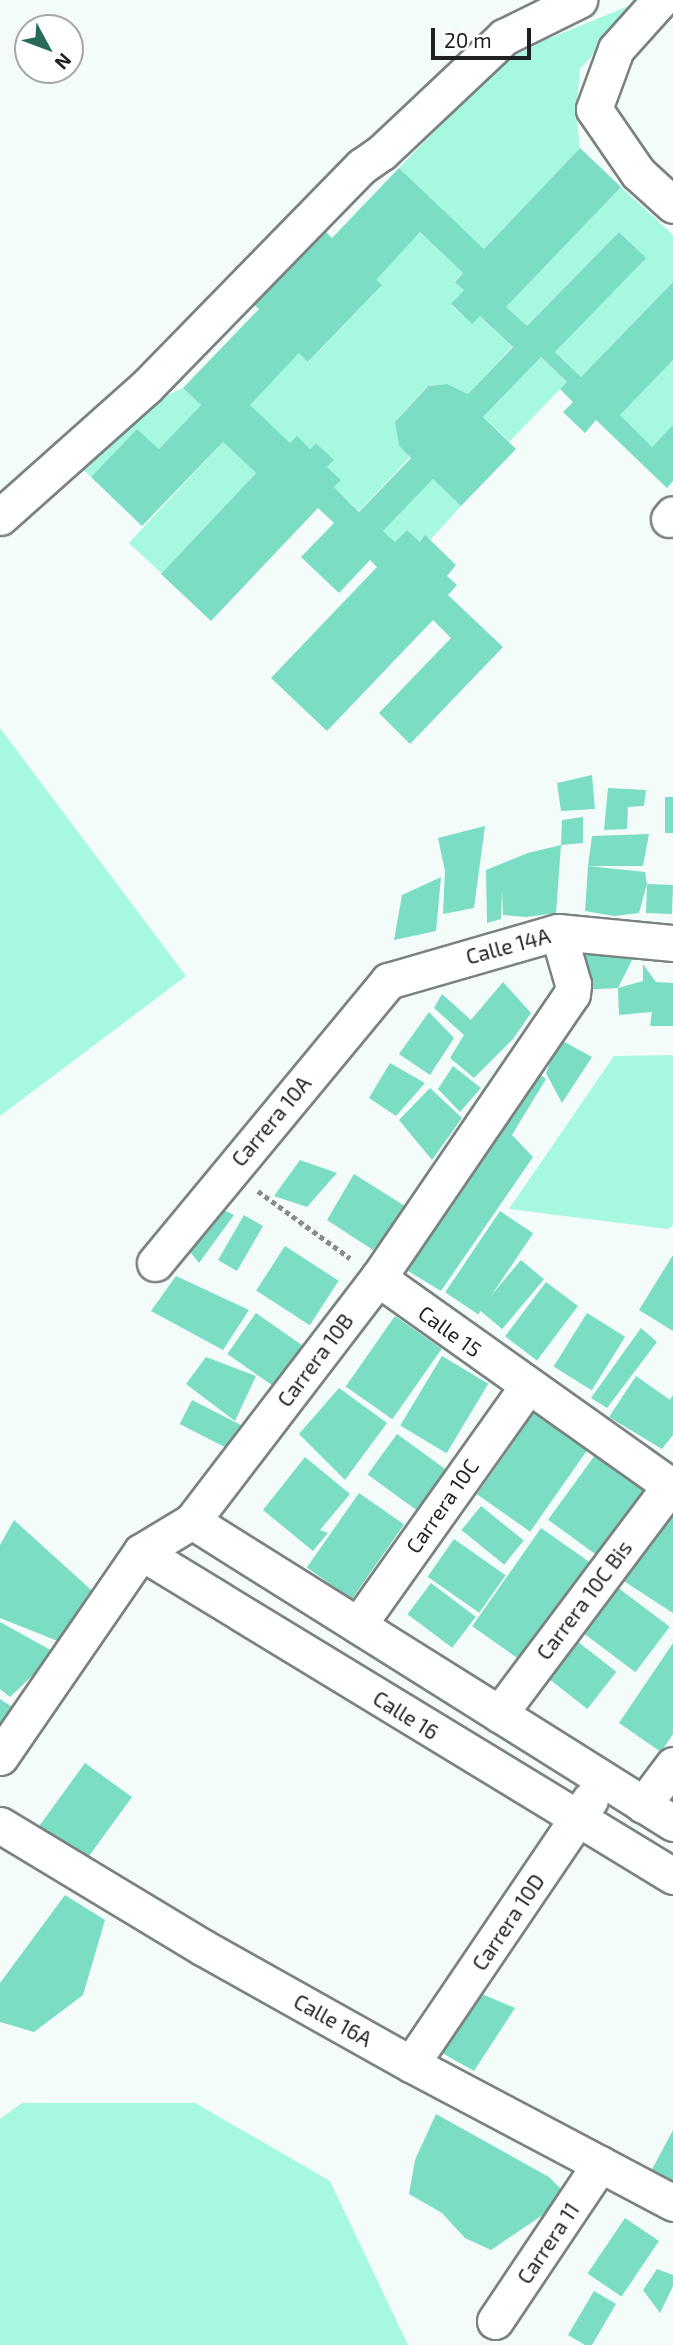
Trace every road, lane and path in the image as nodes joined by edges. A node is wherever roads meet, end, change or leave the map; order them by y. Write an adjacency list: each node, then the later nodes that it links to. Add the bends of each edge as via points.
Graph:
1 (579, 0): 4 (street, via 504,37 362,166 146,387)
2 (660, 0): 3 (street, via 616,49 594,109 638,173)
3 (673, 205)
4 (0, 517)
5 (558, 932): 6 (street, Calle 14A); 7 (street, Calle 14A); 10 (street, Carrera 10B, via 572,994)
6 (673, 943)
7 (388, 981): 8 (street, Carrera 10A)
8 (229, 1171): 9 (street, Carrera 10A); 10 (path)
9 (156, 1262)
10 (378, 1278): 11 (street, Calle 15); 13 (street, Carrera 10B)
11 (527, 1387): 12 (street, Calle 15); 15 (street, Carrera 10C)
12 (671, 1487): 16 (street, Carrera 10C Bis)
13 (192, 1521): 14 (street, Carrera 10B); 15 (street)
14 (141, 1552): 17 (street, Carrera 10B); 21 (street, Calle 16)
15 (358, 1625): 16 (street)
16 (499, 1714): 19 (street)
17 (0, 1757)
18 (673, 1765): 20 (street)
19 (604, 1779): 20 (street); 21 (street, Carrera 10D)
20 (643, 1805): 22 (street)
21 (577, 1820): 24 (street, Calle 16); 25 (street, Carrera 10D)
22 (673, 1823)
23 (0, 1825): 25 (street, Calle 16A, via 204,1948)
24 (673, 1876)
25 (411, 2064): 26 (street, Calle 16A)
26 (600, 2164): 27 (street, Calle 16A); 28 (street, Carrera 11)
27 (673, 2203)
28 (495, 2321)

